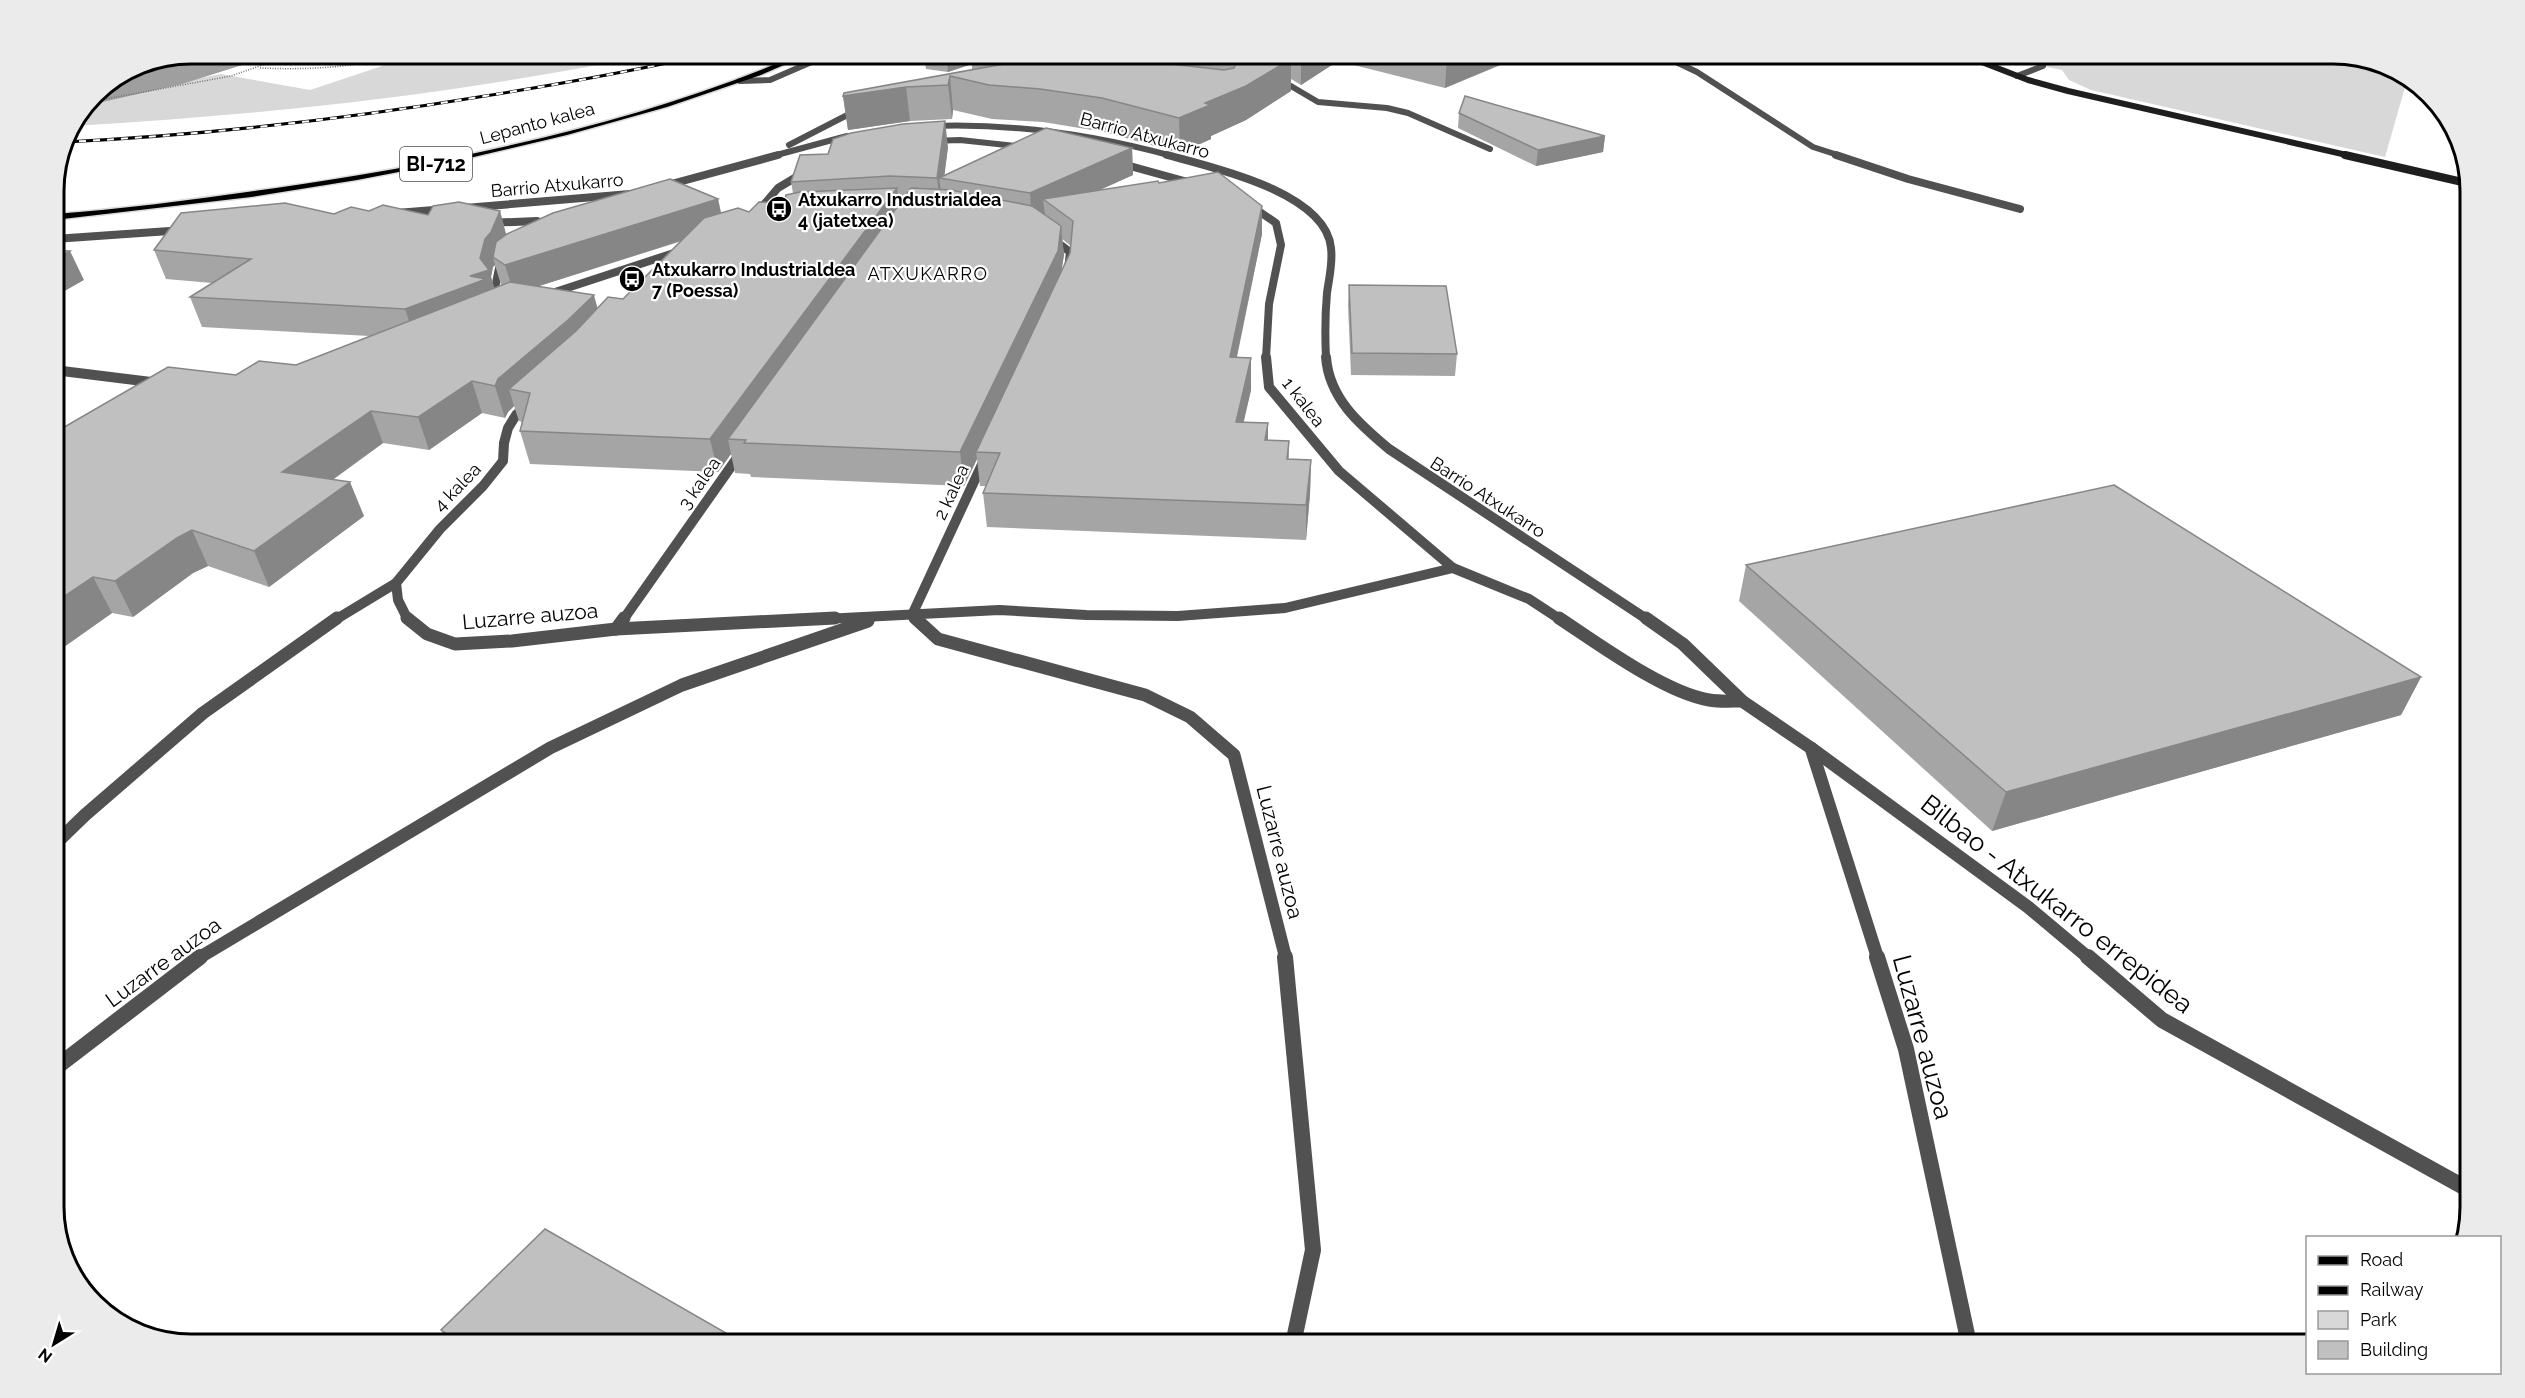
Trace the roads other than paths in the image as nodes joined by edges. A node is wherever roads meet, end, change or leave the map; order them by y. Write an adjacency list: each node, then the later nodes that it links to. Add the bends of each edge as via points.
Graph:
1 (781, 64): 8 (main road, Lepanto kalea / BI-712)
2 (807, 64): 8 (street, via 770,80)
3 (1680, 64): 23 (street, via 1813,147 1908,179)
4 (1986, 64): 7 (street)
5 (2043, 66): 7 (street)
6 (1268, 72): 14 (street, via 1318,102 1408,113)
7 (2017, 76): 18 (street, via 2067,91)
8 (740, 81): 25 (main road, Lepanto kalea / BI-712, via 570,133 458,160 276,191)
9 (866, 106): 15 (street)
10 (922, 126): 49 (street, Barrio Atxukarro, via 1014,125 1104,137 1252,181 1307,208 1323,226 1331,246 1326,345 1330,378 1347,408 1399,457 1683,644)
11 (861, 134): 15 (street, Barrio Atxukarro)
12 (925, 142): 13 (street, via 969,141)
13 (1036, 149)
14 (1490, 149)
15 (755, 161): 20 (street, Barrio Atxukarro)
16 (1110, 161): 19 (street)
17 (816, 167): 26 (street, via 790,178 769,194)
18 (2460, 181)
19 (1204, 187)
20 (654, 189)
21 (636, 192): 24 (street, Barrio Atxukarro)
22 (1235, 198): 44 (street, 1 kalea, via 1276,223 1281,245 1264,347 1269,387 1339,471)
23 (2020, 209)
24 (389, 214)
25 (65, 217)
26 (753, 220)
27 (475, 224): 30 (street, via 537,221)
28 (196, 229): 31 (street)
29 (1040, 229): 36 (street, via 1070,252)
30 (560, 234)
31 (65, 238)
32 (695, 246): 34 (street)
33 (512, 258): 38 (street, via 499,268 495,288)
34 (652, 260): 35 (street); 37 (street)
35 (666, 268)
36 (1066, 282)
37 (542, 296)
38 (511, 299)
39 (65, 372): 40 (street)
40 (173, 384)
41 (538, 395): 45 (street, 4 kalea, via 513,417 502,446 503,461)
42 (747, 444): 48 (street, 3 kalea)
43 (987, 454): 46 (street, 2 kalea)
44 (1453, 568): 46 (street, via 1273,609 1178,616 999,610); 49 (street, 1 kalea, via 1529,599 1623,660 1680,691 1709,700)
45 (396, 583): 48 (street, Luzarre auzoa, via 398,600 408,620 427,634 455,644 512,642); 51 (street, via 344,613 203,713)
46 (912, 615): 47 (street, Luzarre auzoa); 54 (street, Luzarre auzoa, via 938,639 1145,695 1190,717 1234,755 1287,971 1313,1250)
47 (882, 616): 48 (street, Luzarre auzoa); 52 (street, Luzarre auzoa, via 682,685 550,748 189,964)
48 (616, 629)
49 (1742, 701): 50 (street, Barrio Atxukarro)
50 (1811, 748): 53 (street, Bilbao - Atxukarro errepidea, via 2028,907 2162,1020); 55 (street, Luzarre auzoa, via 1906,1049)
51 (65, 834)
52 (65, 1060)
53 (2460, 1185)
54 (1295, 1334)
55 (1966, 1334)

